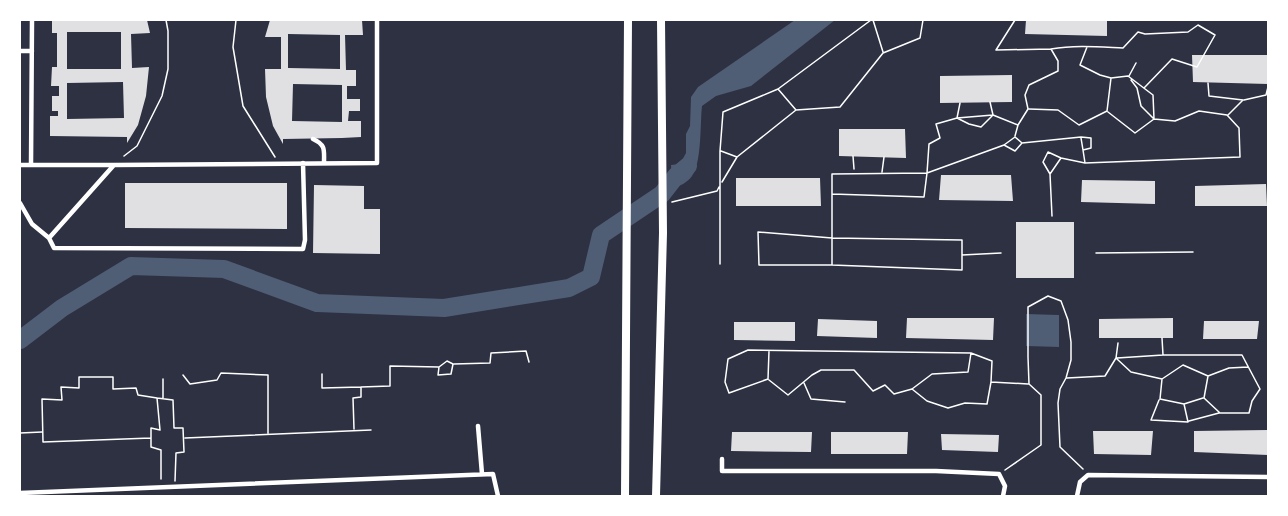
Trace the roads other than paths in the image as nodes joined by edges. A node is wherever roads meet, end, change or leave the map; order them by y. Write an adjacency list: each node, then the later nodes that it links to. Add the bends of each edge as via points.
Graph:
1 (32, 20): 6 (street)
2 (377, 20): 9 (street, via 377,163)
3 (628, 20): 21 (main road)
4 (661, 20): 22 (main road, via 663,233)
5 (20, 51): 6 (street)
6 (32, 51): 11 (street)
7 (313, 139): 9 (street, via 324,148)
8 (303, 163): 9 (street); 12 (street); 14 (street, via 303,249 54,248)
9 (324, 163)
10 (20, 165): 11 (street)
11 (31, 165): 12 (street)
12 (114, 165): 14 (street)
13 (20, 203): 14 (street, via 32,224)
14 (49, 238)
15 (478, 426): 17 (street)
16 (722, 459): 23 (street, via 722,471 999,474 1005,486)
17 (482, 474): 19 (street); 20 (street, via 493,474)
18 (1269, 477): 24 (street, via 1088,475 1080,482)
19 (20, 493)
20 (498, 496)
21 (625, 496)
22 (657, 496)
23 (1003, 496)
24 (1077, 496)

